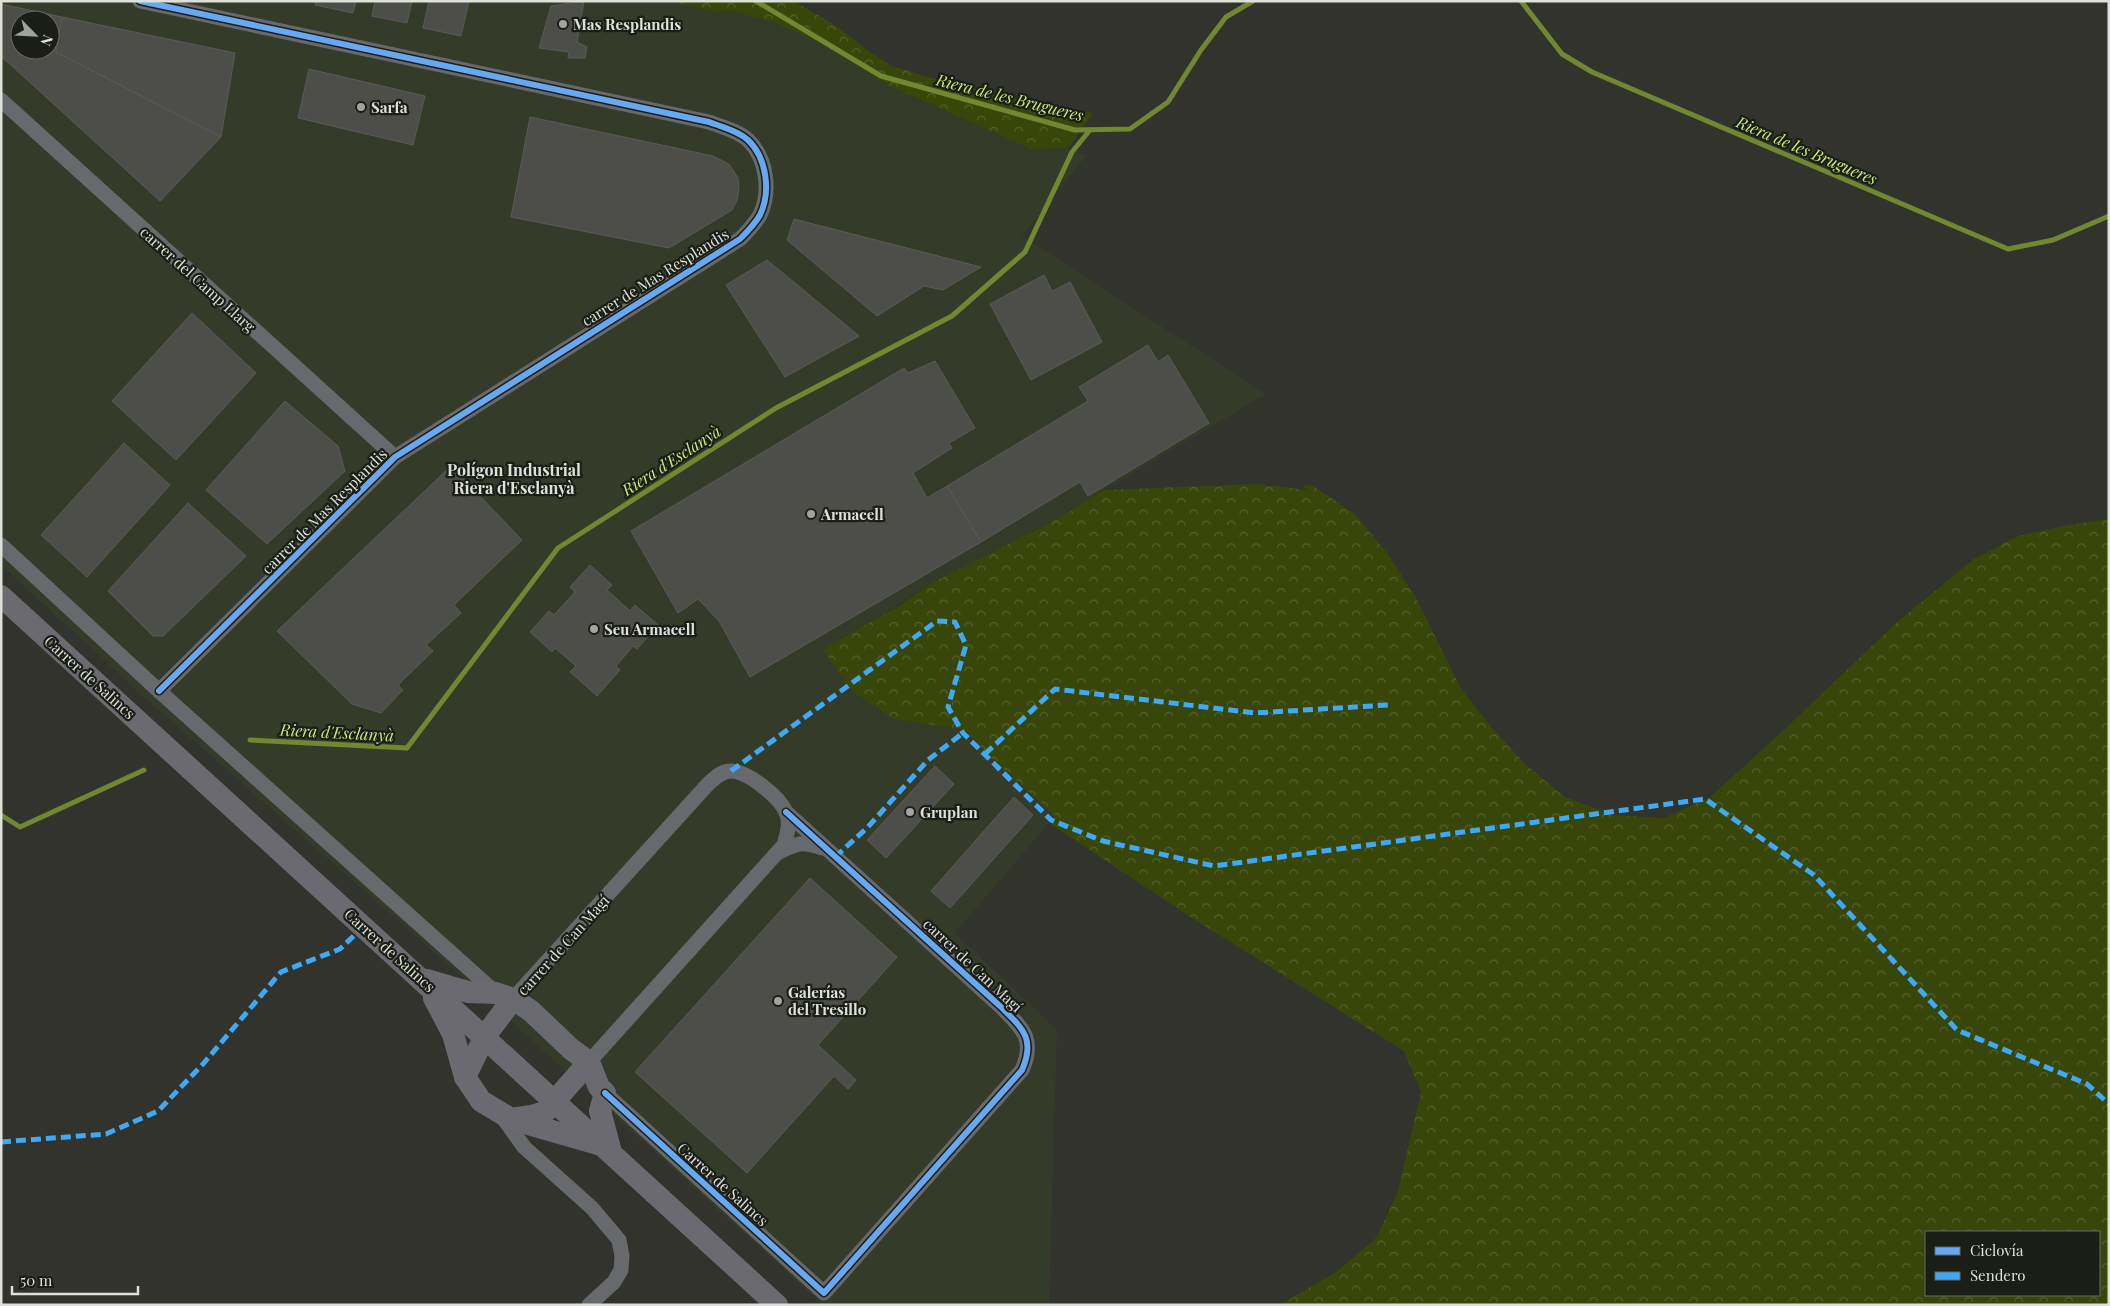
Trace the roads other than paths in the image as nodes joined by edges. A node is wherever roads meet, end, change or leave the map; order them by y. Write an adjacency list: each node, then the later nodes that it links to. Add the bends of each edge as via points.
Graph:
1 (140, 1): 3 (street, carrer de Mas Resplandis, via 709,122 747,139 758,153 766,184 764,203 759,216 740,239)
2 (1, 100): 3 (street, carrer del Camp Llarg)
3 (395, 457): 6 (street, carrer de Mas Resplandis)
4 (1, 544): 6 (street)
5 (1, 596): 10 (main road, Carrer de Salincs)
6 (159, 691): 11 (street)
7 (786, 812): 8 (street, carrer de Can Magí); 9 (street, carrer de Can Magí, via 789,829); 11 (street, carrer de Can Magí, via 774,797 748,776 732,771 721,773)
8 (826, 850): 9 (street, carrer de Can Magí, via 805,842); 19 (street, carrer de Can Magí, via 1000,1006 1021,1028 1028,1041 1028,1056 1022,1070)
9 (779, 852): 13 (street, carrer de Can Magí)
10 (421, 978): 11 (main road, via 468,992); 12 (main road, Carrer de Salincs); 14 (main road, via 453,1034)
11 (504, 996): 12 (main road); 13 (main road, via 531,1011)
12 (484, 1036): 14 (main road); 16 (main road, Carrer de Salincs)
13 (589, 1062): 15 (main road, via 599,1087); 16 (main road)
14 (465, 1077): 17 (main road, via 481,1100)
15 (605, 1093): 18 (main road, via 600,1111); 19 (street, Carrer de Salincs)
16 (556, 1102): 17 (main road, via 545,1112 531,1116); 18 (main road, Carrer de Salincs)
17 (505, 1116): 18 (main road); 20 (street, via 524,1147 592,1208 619,1240 621,1270 614,1282)
18 (607, 1149): 21 (main road, Carrer de Salincs)
19 (824, 1293)
20 (589, 1305)
21 (777, 1305)

